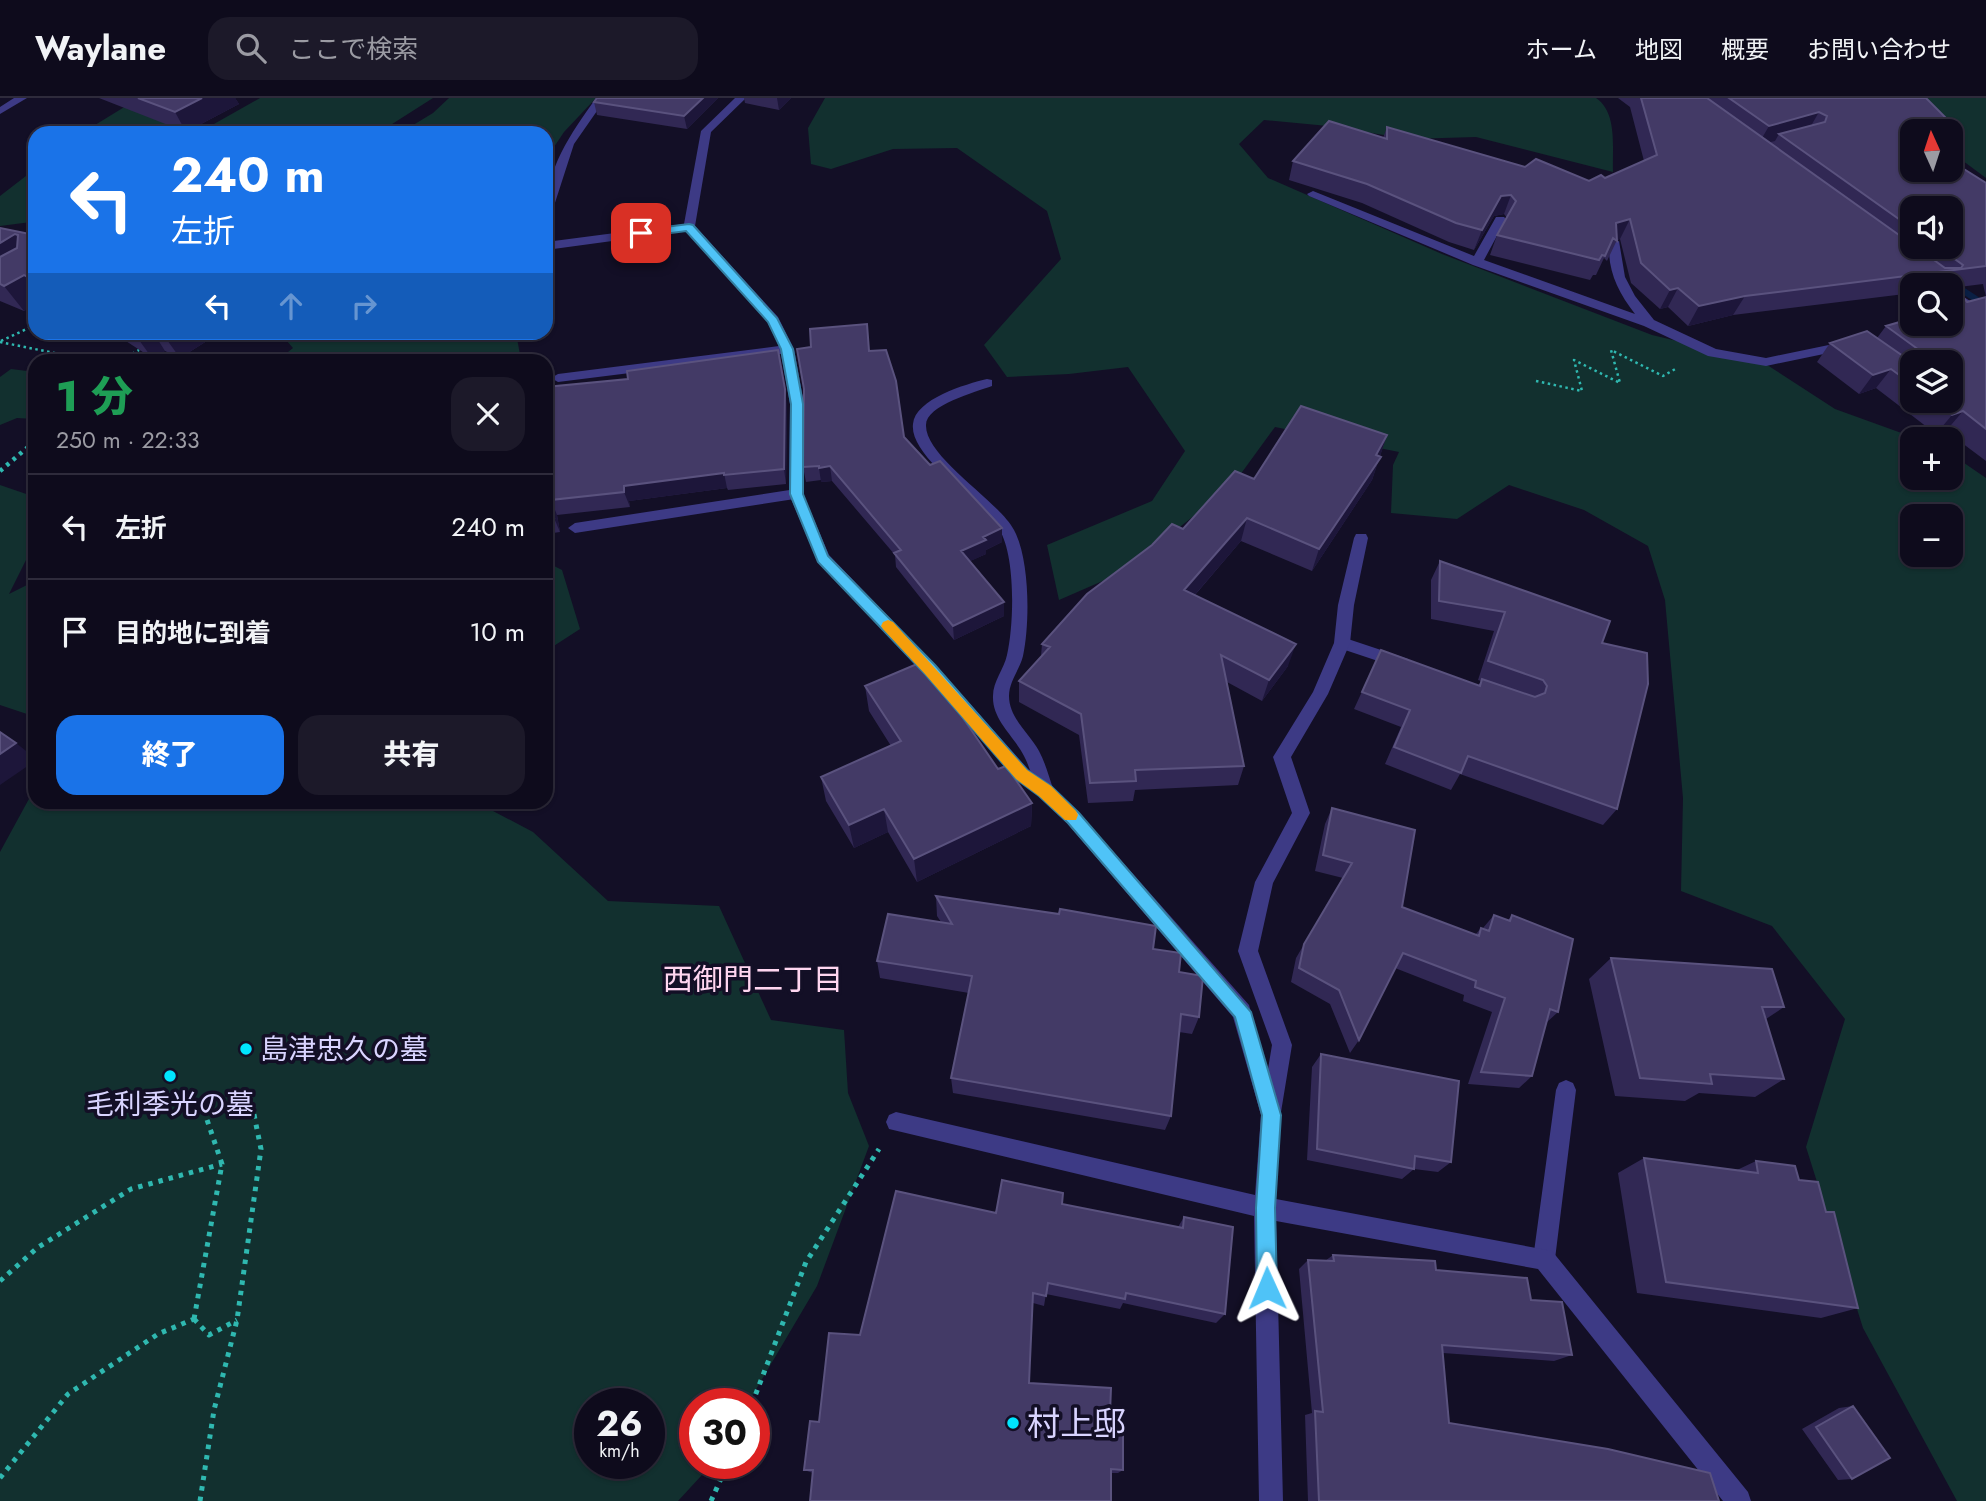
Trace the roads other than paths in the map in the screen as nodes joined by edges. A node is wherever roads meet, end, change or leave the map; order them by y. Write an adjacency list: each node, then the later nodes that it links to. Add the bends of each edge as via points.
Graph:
1 (22, 98): 4 (street)
2 (601, 98): 5 (street, via 569,144)
3 (741, 98): 8 (street, via 706,131)
4 (1, 109)
5 (553, 191)
6 (1313, 194): 11 (street)
7 (1500, 219): 11 (street)
8 (689, 227): 10 (street); 17 (street, via 773,320)
9 (1615, 244): 16 (street, via 1618,279)
10 (553, 245)
11 (1477, 262): 16 (street)
12 (1963, 301): 13 (street)
13 (1974, 309): 14 (street); 15 (street)
14 (1963, 312)
15 (1986, 317)
16 (1649, 323): 18 (street, via 1713,353 1766,362 1856,343)
17 (787, 349): 19 (street); 21 (street, via 797,404)
18 (1865, 350)
19 (558, 378)
20 (987, 383): 26 (street, via 933,404 921,416 919,427 923,441 1007,528 1013,543 1020,627 1015,659 1001,695 1008,722 1032,755)
21 (796, 494): 22 (street); 26 (street, via 823,558 1022,774)
22 (575, 528)
23 (1361, 538): 24 (street)
24 (1342, 643): 25 (street); 28 (street, via 1320,694 1282,757 1301,813 1264,882 1248,951 1282,1045)
25 (1420, 669)
26 (1045, 791): 28 (street, via 1242,1012)
27 (1566, 1090): 31 (street)
28 (1271, 1115): 30 (street)
29 (896, 1122): 30 (street)
30 (1265, 1208): 31 (street); 32 (street)
31 (1544, 1259): 33 (street)
32 (1271, 1501)
33 (1739, 1501)

